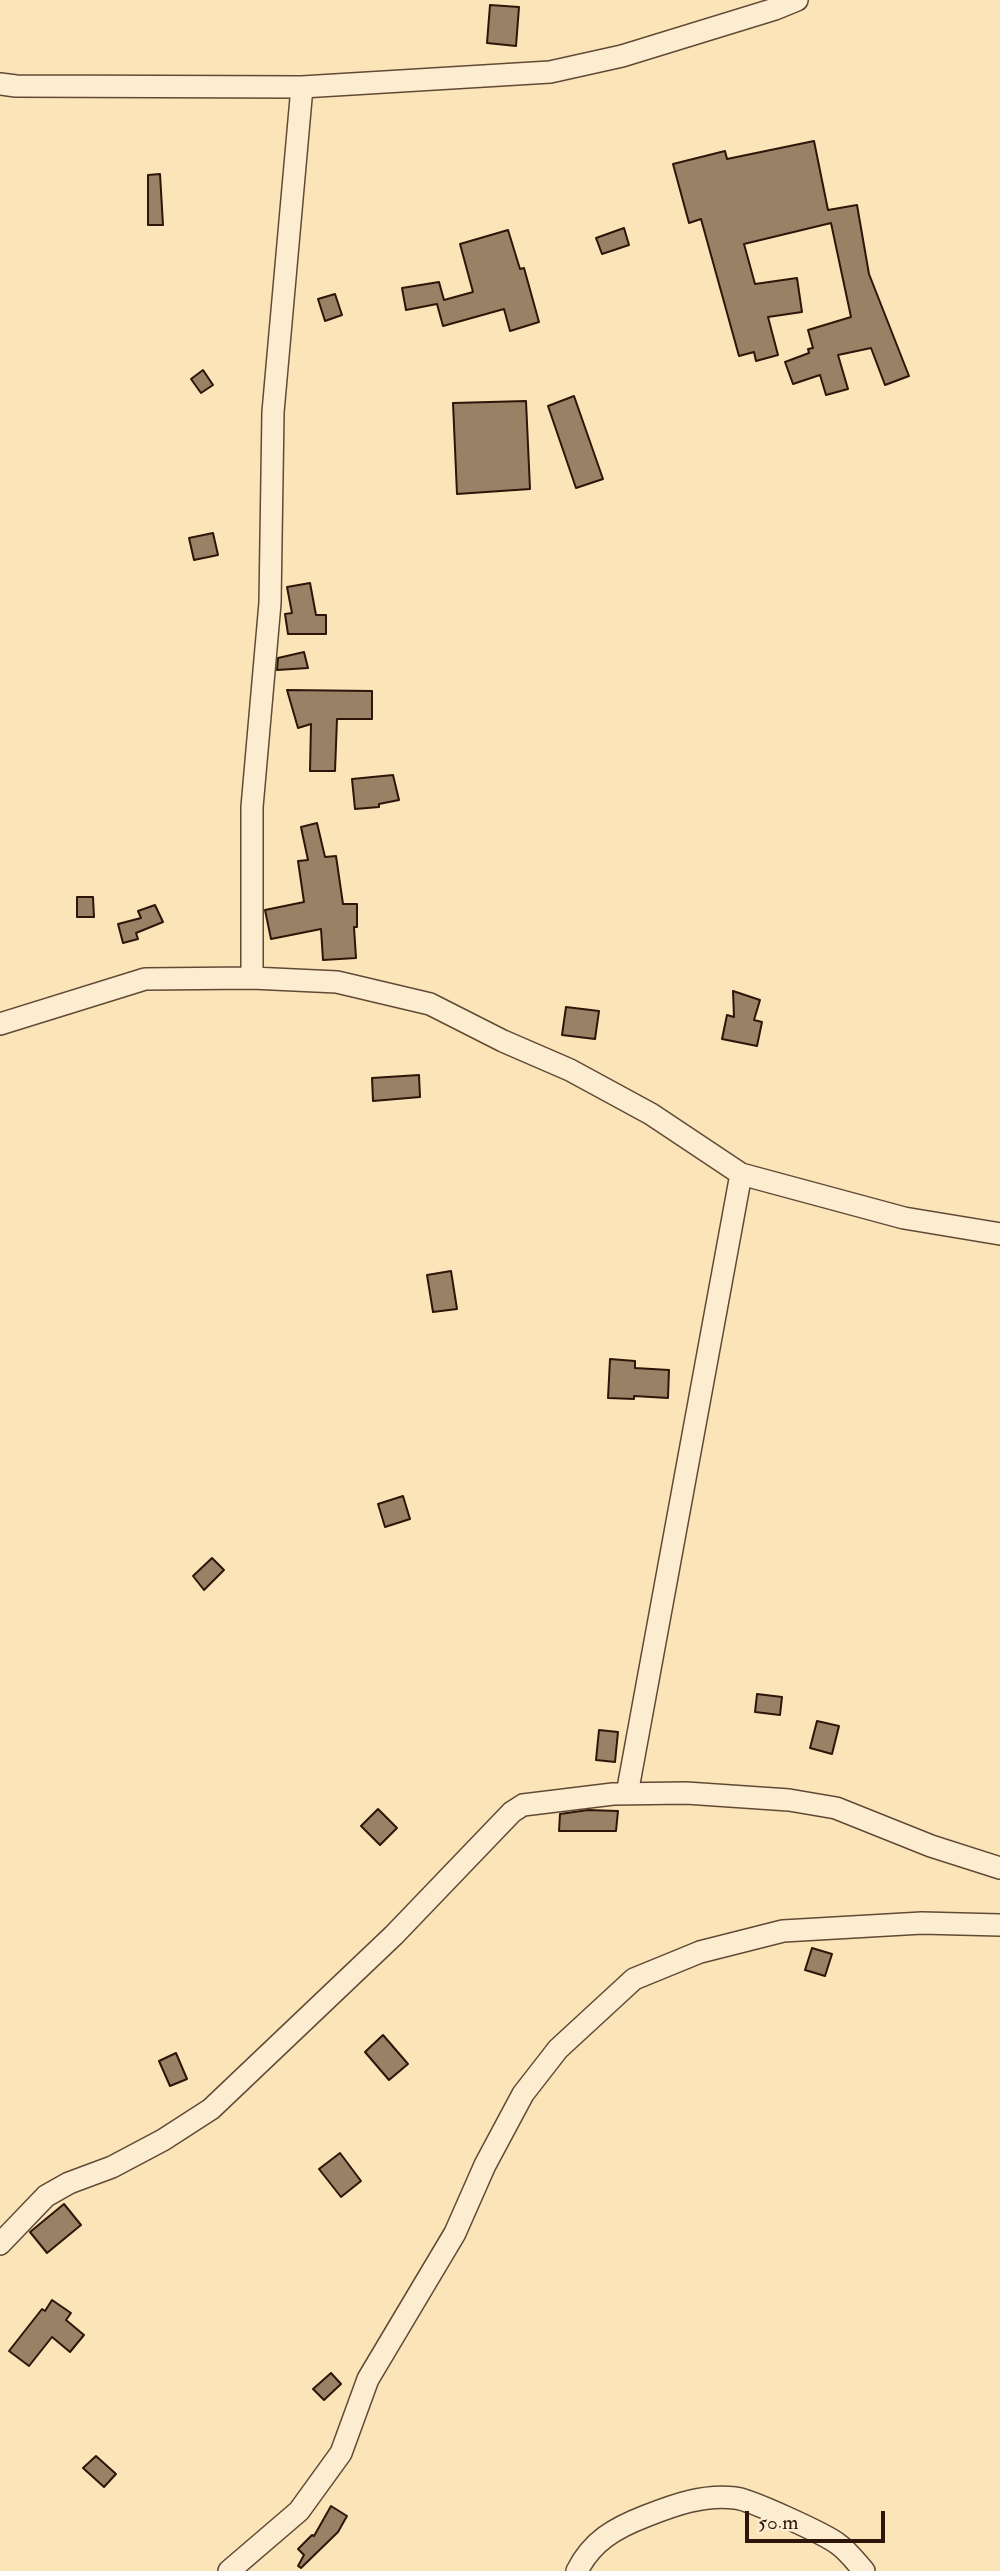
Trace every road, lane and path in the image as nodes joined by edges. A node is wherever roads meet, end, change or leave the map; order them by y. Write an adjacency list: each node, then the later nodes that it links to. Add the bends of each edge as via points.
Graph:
1 (797, 0): 3 (street, via 622,56 550,72)
2 (0, 84): 3 (street)
3 (302, 87): 4 (street, via 273,412 270,603 253,807)
4 (253, 978): 5 (street, via 145,979); 6 (street, via 337,982 430,1004 651,1114)
5 (0, 1024)
6 (741, 1174): 7 (street, via 904,1219); 8 (street)
7 (1000, 1234)
8 (627, 1794): 9 (street, via 776,1799 836,1808); 11 (street, via 537,1802 512,1812 394,1935 211,2109 133,2156 46,2196)
9 (1000, 1868)
10 (1000, 1925): 12 (street, via 922,1923 783,1931 700,1952 634,1979 558,2049 523,2094 455,2232 368,2379 341,2454 299,2511)
11 (0, 2244)
12 (229, 2571)
13 (577, 2571): 14 (street, via 601,2538 617,2528 708,2497 737,2498 778,2514 838,2544)
14 (864, 2571)

